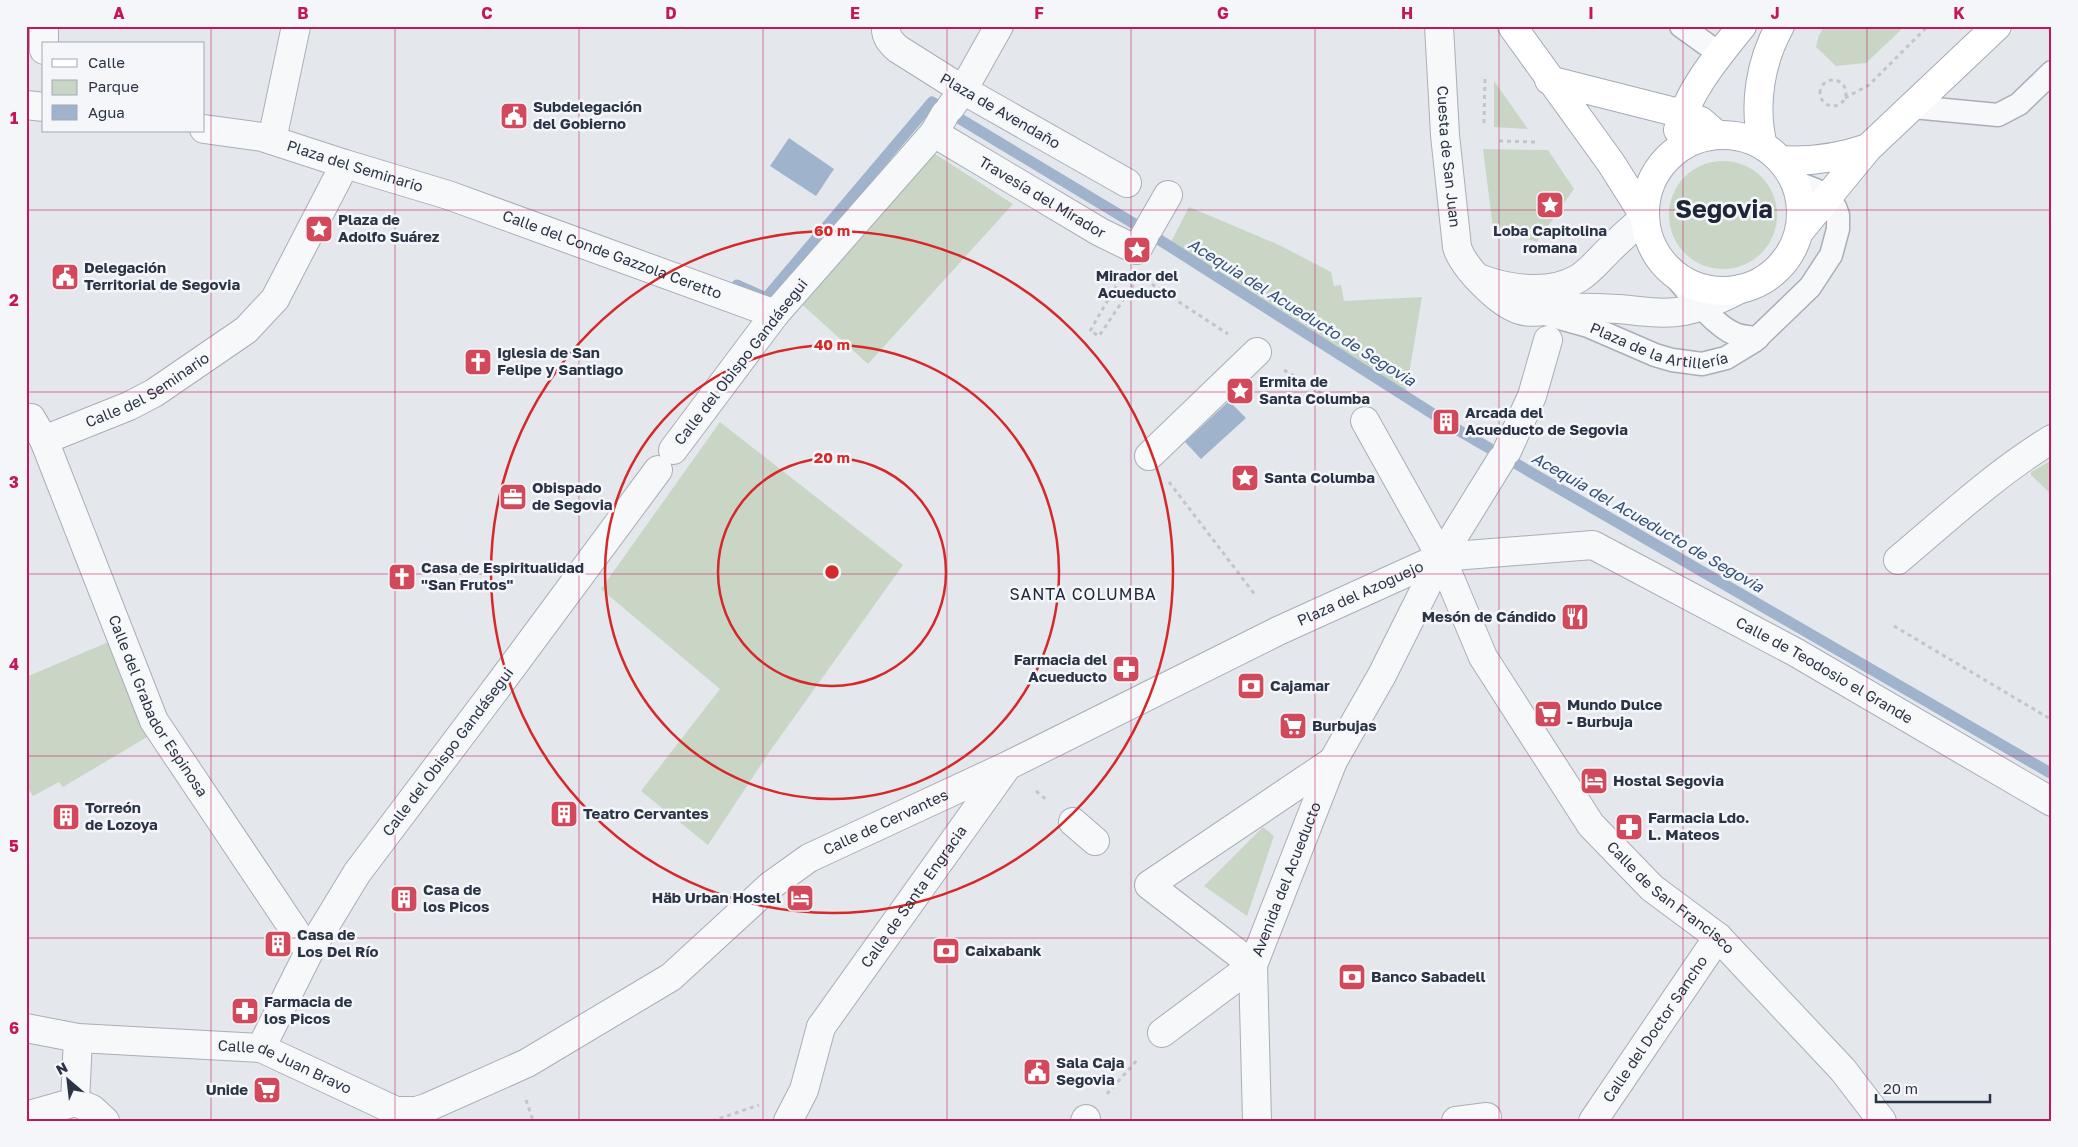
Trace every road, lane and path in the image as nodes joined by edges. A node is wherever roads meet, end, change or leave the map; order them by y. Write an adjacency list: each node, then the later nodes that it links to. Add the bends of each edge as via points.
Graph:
1 (44, 26): 12 (street)
2 (296, 26): 28 (street)
3 (886, 26): 23 (street, Plaza de Avendaño, via 890,42)
4 (999, 26): 23 (street, Calle del Obispo Gandásegui)
5 (1439, 26): 44 (street, Cuesta de San Juan, via 1445,135 1457,247 1465,264)
6 (1512, 26): 16 (main road)
7 (1681, 26): 13 (lane)
8 (1742, 26): 13 (main road)
9 (1780, 26): 33 (main road, via 1767,59 1758,97 1758,127)
10 (1928, 26): 18 (path, via 1869,85)
11 (1997, 26): 22 (main road)
12 (44, 42)
13 (1720, 54): 17 (main road)
14 (2052, 72): 22 (lane, via 2019,104 1998,115)
15 (1485, 78): 25 (path)
16 (1549, 80): 19 (main road); 39 (main road, via 1611,163)
17 (1701, 82): 19 (main road, via 1676,96); 24 (main road)
18 (1845, 98): 18 (path, via 1846,90 1839,82 1828,82 1822,87 1821,96 1830,105 1839,104)
19 (1642, 103): 24 (main road)
20 (26, 105): 21 (street)
21 (42, 107)
22 (1912, 108): 31 (main road)
23 (948, 111): 35 (street, Plaza de Avendaño); 41 (street, Travesía del Mirador, via 1100,232); 49 (street, Calle del Obispo Gandásegui)
24 (1683, 114): 27 (main road, via 1701,121); 32 (main road)
25 (1484, 123)
26 (205, 129): 28 (street, Plaza del Seminario)
27 (1717, 135): 32 (main road, Plaza de la Artillería, via 1694,141); 33 (main road, Plaza de la Artillería, via 1740,137)
28 (267, 139): 34 (street, Plaza del Seminario)
29 (1499, 141): 30 (path)
30 (1535, 142)
31 (1868, 148): 33 (main road, via 1843,157); 38 (main road, via 1847,175)
32 (1674, 153): 39 (main road, Plaza de la Artillería, via 1652,181)
33 (1780, 163): 38 (lane, Plaza de la Artillería); 40 (main road, Plaza de la Artillería, via 1801,207)
34 (345, 164): 36 (street, Plaza del Seminario); 56 (street, Calle del Seminario, via 275,299 246,330 154,393)
35 (1127, 184)
36 (448, 195): 49 (street, Calle del Conde Gazzola Ceretto)
37 (1168, 196): 41 (street)
38 (1833, 206): 40 (main road); 51 (lane, Plaza de la Artillería, via 1838,229 1826,266 1810,287)
39 (1645, 217): 43 (main road, Plaza de la Artillería, via 1650,241); 46 (street, Cuesta de San Juan, via 1595,265)
40 (1799, 232): 47 (main road, Plaza de la Artillería, via 1782,265 1763,280)
41 (1144, 238): 45 (path, via 1090,331 1098,336)
42 (1162, 268): 52 (path, via 1153,285)
43 (1671, 272): 47 (main road, Plaza de la Artillería, via 1703,289); 48 (lane, Plaza de la Artillería)
44 (1480, 278): 46 (street, Cuesta de San Juan, via 1502,287); 50 (street, Cuesta de San Juan, via 1492,293 1511,307)
45 (1134, 283)
46 (1568, 283): 50 (lane)
47 (1740, 289): 48 (street, Cuesta de San Juan)
48 (1702, 306): 50 (street, Cuesta de San Juan, via 1682,312 1598,308); 51 (lane, Plaza de la Artillería, via 1728,331)
49 (775, 314): 73 (street, Calle del Obispo Gandásegui, via 357,873)
50 (1549, 319): 51 (lane, Plaza de la Artillería, via 1588,326 1654,355 1686,363 1702,364 1726,358); 59 (street, Plaza del Azoguejo, via 1532,396 1504,456)
51 (1758, 338)
52 (1256, 352): 54 (path); 57 (street)
53 (26, 420): 56 (street, Calle del Grabador Espinosa, via 31,418)
54 (1365, 421): 59 (street, Plaza del Azoguejo)
55 (2052, 439): 60 (street, via 1988,484)
56 (44, 440): 73 (street, Calle del Grabador Espinosa, via 154,721)
57 (1149, 456): 61 (path)
58 (1593, 545): 59 (street, Plaza del Azoguejo); 69 (street, Calle de Teodosio el Grande, via 1795,652)
59 (1441, 557): 63 (street, Plaza del Azoguejo); 64 (street, Plaza del Azoguejo); 65 (street, Plaza del Azoguejo)
60 (1898, 560)
61 (1256, 596)
62 (1894, 626): 66 (path)
63 (1278, 631): 68 (street, Calle de Cervantes)
64 (1483, 657): 72 (street, Calle de San Francisco, via 1591,825 1652,888)
65 (1382, 675): 67 (street, Avenida del Acueducto)
66 (2052, 720)
67 (1333, 761): 74 (street, Avenida del Acueducto); 74 (street, Avenida del Acueducto, via 1149,885)
68 (1007, 766): 70 (path); 79 (street, Calle de Cervantes, via 809,858 770,886 671,977); 84 (street, Calle de Santa Engracia, via 821,1027 804,1090)
69 (2052, 802)
70 (1073, 822): 71 (street)
71 (1096, 841)
72 (1718, 937): 87 (street, Calle del Doctor Sancho); 88 (street, Calle de San Francisco, via 1843,1070)
73 (309, 952): 78 (street, Calle del Obispo Gandásegui)
74 (1253, 965): 76 (street); 85 (street, Avenida del Acueducto)
75 (26, 1028): 77 (street, Calle de Juan Bravo)
76 (1162, 1033)
77 (78, 1038): 78 (street, Calle de Juan Bravo); 80 (street)
78 (260, 1048): 79 (street, Calle de Juan Bravo, via 387,1108 405,1112 426,1108)
79 (527, 1064)
80 (75, 1102): 81 (street); 83 (street, via 92,1108)
81 (26, 1116)
82 (1487, 1117): 86 (street)
83 (105, 1121)
84 (788, 1121)
85 (1257, 1121)
86 (1456, 1121)
87 (1593, 1121)
88 (1882, 1121)

